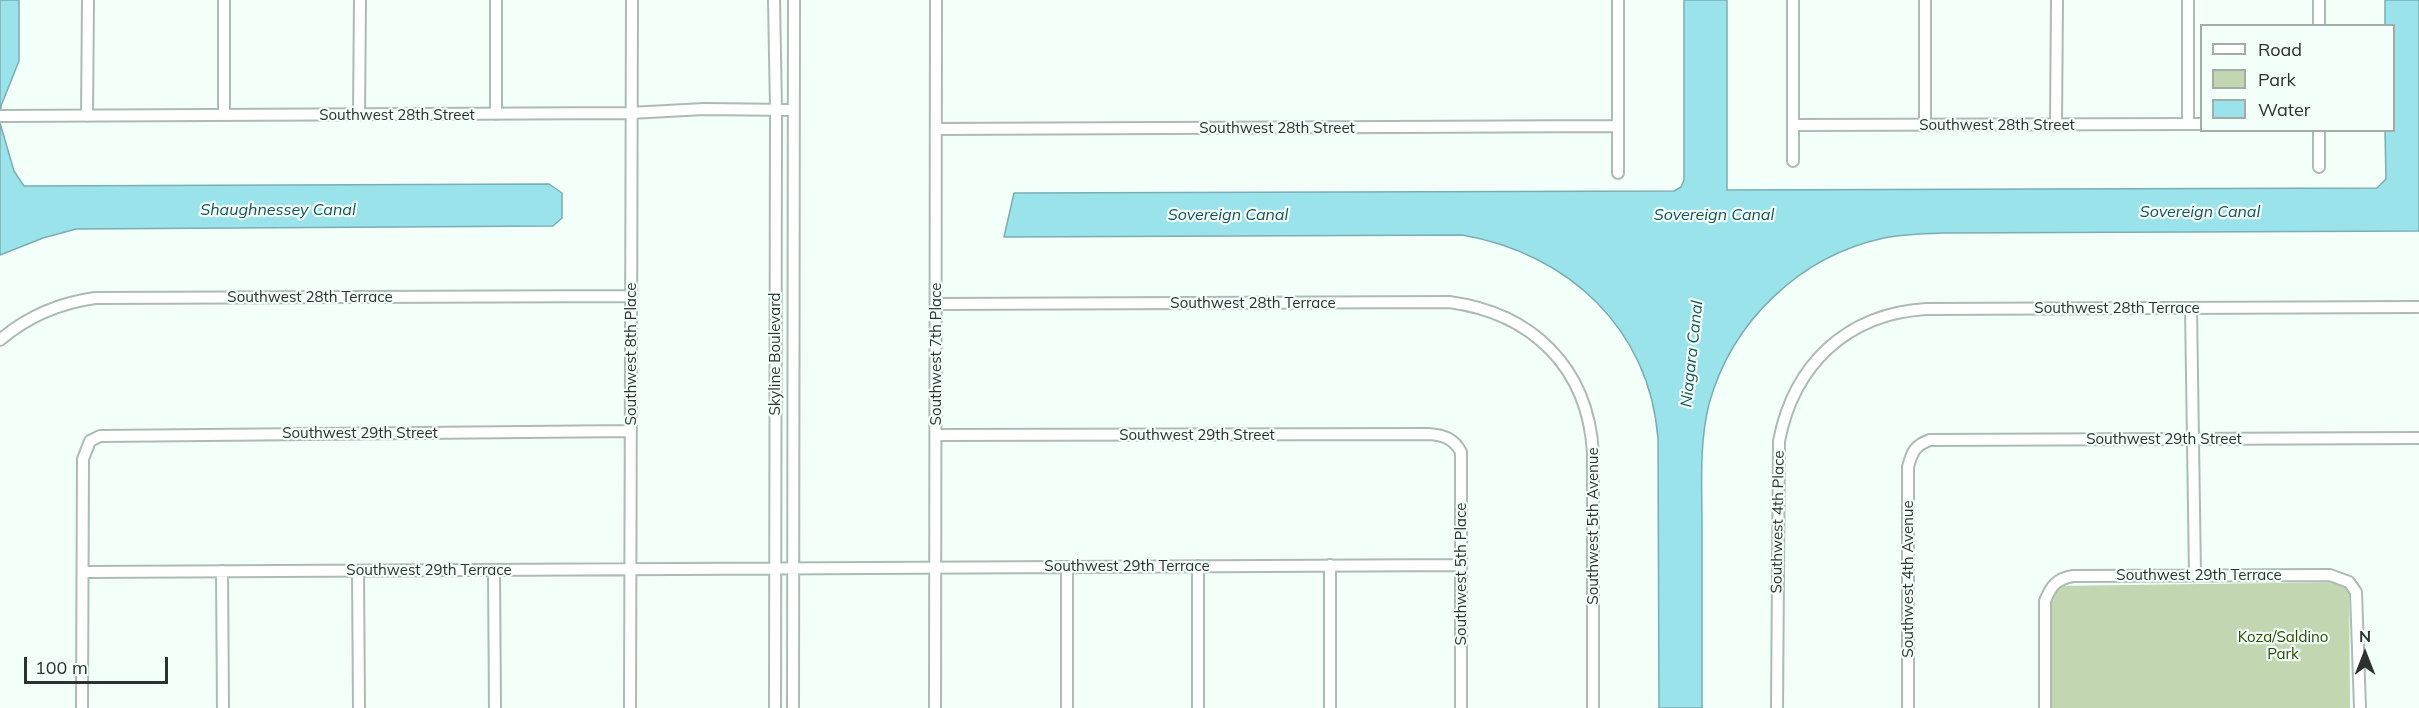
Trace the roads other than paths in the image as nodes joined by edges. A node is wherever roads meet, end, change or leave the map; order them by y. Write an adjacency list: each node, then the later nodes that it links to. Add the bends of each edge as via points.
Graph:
1 (88, 0): 23 (street)
2 (224, 0): 20 (street)
3 (360, 0): 21 (street)
4 (496, 0): 19 (street)
5 (632, 0): 18 (street, Southwest 8th Place)
6 (774, 0): 16 (street, Skyline Boulevard)
7 (794, 0): 17 (street, Skyline Boulevard)
8 (936, 0): 30 (street, Southwest 7th Place)
9 (1618, 0): 29 (street)
10 (1793, 0): 27 (street)
11 (1925, 0): 28 (street)
12 (2056, 0): 24 (street)
13 (2188, 0): 25 (street)
14 (2319, 0): 15 (street)
15 (2319, 24)
16 (776, 109): 17 (street, Southwest 28th Street); 18 (street, Southwest 28th Street); 53 (street, Skyline Boulevard)
17 (794, 110): 54 (street, Skyline Boulevard)
18 (630, 113): 19 (street, Southwest 28th Street); 35 (street, Southwest 8th Place)
19 (496, 114): 21 (street, Southwest 28th Street)
20 (224, 115): 21 (street, Southwest 28th Street); 23 (street, Southwest 28th Street)
21 (359, 115)
22 (3, 116): 23 (street, Southwest 28th Street)
23 (87, 116)
24 (2056, 124): 25 (street, Southwest 28th Street); 28 (street, Southwest 28th Street)
25 (2188, 124): 26 (street, Southwest 28th Street)
26 (2200, 124)
27 (1793, 125): 28 (street, Southwest 28th Street); 32 (street)
28 (1925, 125)
29 (1618, 126): 30 (street, Southwest 28th Street); 34 (street)
30 (936, 129): 36 (street, Southwest 7th Place)
31 (2319, 132): 33 (street)
32 (1793, 161)
33 (2319, 167)
34 (1618, 173)
35 (632, 296): 39 (street, Southwest 28th Terrace, via 95,298 48,309); 42 (street, Southwest 8th Place)
36 (936, 304): 41 (street, Southwest 28th Terrace, via 1449,302 1505,317); 43 (street, Southwest 7th Place)
37 (2419, 307): 38 (street, Southwest 28th Terrace)
38 (2191, 308): 40 (street, Southwest 28th Terrace, via 1914,310 1856,328); 45 (street)
39 (0, 340)
40 (1826, 350): 74 (street, Southwest 4th Place, via 1794,393 1779,441)
41 (1555, 354): 73 (street, Southwest 5th Avenue, via 1580,394 1592,440)
42 (631, 431): 55 (street, Southwest 8th Place); 59 (street, Southwest 29th Street, via 99,436 90,441 84,459)
43 (937, 435): 46 (street, Southwest 29th Street, via 1429,434); 51 (street, Southwest 7th Place)
44 (2419, 438): 45 (street, Southwest 29th Street)
45 (2193, 439): 47 (street, Southwest 29th Street, via 1930,440); 60 (street)
46 (1456, 442): 48 (street, Southwest 5th Place, via 1461,452)
47 (1913, 451): 75 (street, Southwest 4th Avenue, via 1908,467)
48 (1461, 565): 50 (street, Southwest 29th Terrace); 72 (street, Southwest 5th Place)
49 (1198, 566): 50 (street, Southwest 29th Terrace); 52 (street, Southwest 29th Terrace); 70 (street)
50 (1330, 566): 71 (street)
51 (936, 567): 52 (street, Southwest 29th Terrace); 54 (street, Southwest 29th Terrace); 68 (street, Southwest 7th Place)
52 (1067, 567): 69 (street)
53 (775, 568): 54 (street, Southwest 29th Terrace); 55 (street, Southwest 29th Terrace); 66 (street, Skyline Boulevard)
54 (794, 568): 67 (street, Skyline Boulevard)
55 (630, 569): 56 (street, Southwest 29th Terrace); 65 (street, Southwest 8th Place)
56 (494, 570): 58 (street, Southwest 29th Terrace); 64 (street)
57 (222, 571): 58 (street, Southwest 29th Terrace); 59 (street, Southwest 29th Terrace); 62 (street)
58 (358, 571): 63 (street)
59 (84, 572): 61 (street)
60 (2195, 575): 76 (street, Southwest 29th Terrace, via 2073,576 2061,578 2051,586 2045,601); 77 (street, Southwest 29th Terrace, via 2330,575 2349,582 2356,592)
61 (82, 708)
62 (223, 708)
63 (359, 708)
64 (495, 708)
65 (630, 708)
66 (775, 708)
67 (793, 708)
68 (935, 708)
69 (1067, 708)
70 (1198, 708)
71 (1330, 708)
72 (1461, 708)
73 (1593, 708)
74 (1777, 708)
75 (1908, 708)
76 (2045, 708)
77 (2360, 708)

